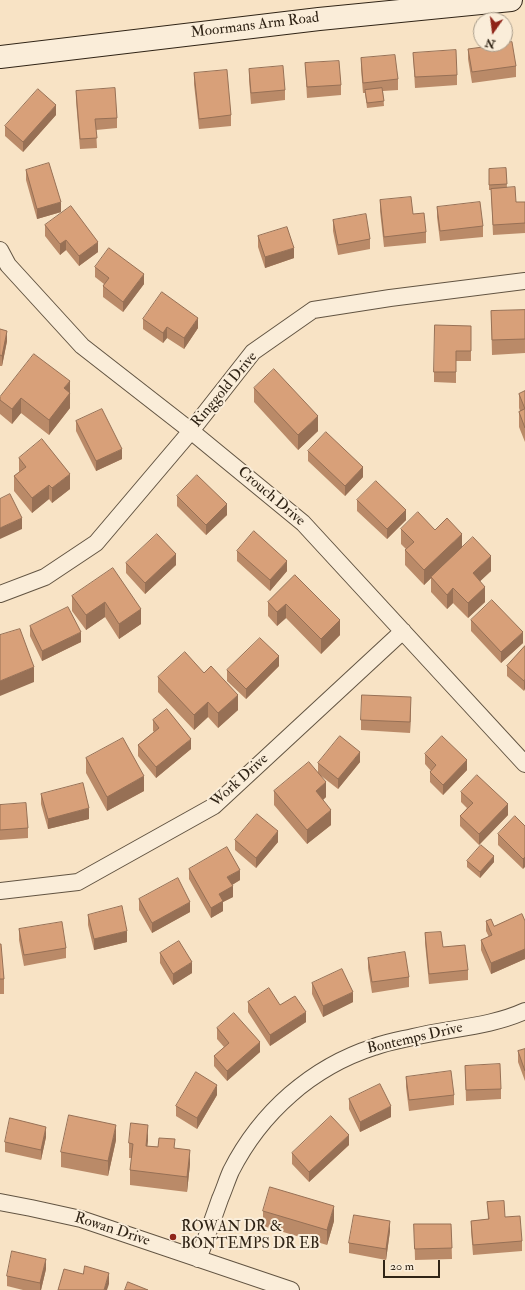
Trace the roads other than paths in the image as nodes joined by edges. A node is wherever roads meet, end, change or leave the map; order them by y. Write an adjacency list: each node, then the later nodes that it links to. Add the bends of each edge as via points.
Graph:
1 (511, 0): 2 (street, Moormans Arm Road, via 319,18)
2 (0, 57)
3 (0, 250): 4 (street, Crouch Drive)
4 (4, 268): 6 (street, Crouch Drive, via 82,346)
5 (525, 281): 6 (street, Ringgold Drive, via 313,310 253,352)
6 (190, 431): 7 (street, Ringgold Drive, via 96,543 46,577); 8 (street, Crouch Drive, via 303,523)
7 (0, 594)
8 (403, 631): 9 (street, Crouch Drive); 10 (street, Work Drive, via 214,806 78,882)
9 (525, 764)
10 (0, 890)
11 (525, 1011): 13 (street, Bontemps Drive, via 486,1024 375,1046 346,1058 293,1091 266,1118 248,1141 230,1172)
12 (0, 1202): 13 (street, Rowan Drive, via 81,1219)
13 (198, 1259): 14 (street, Rowan Drive)
14 (291, 1290)

